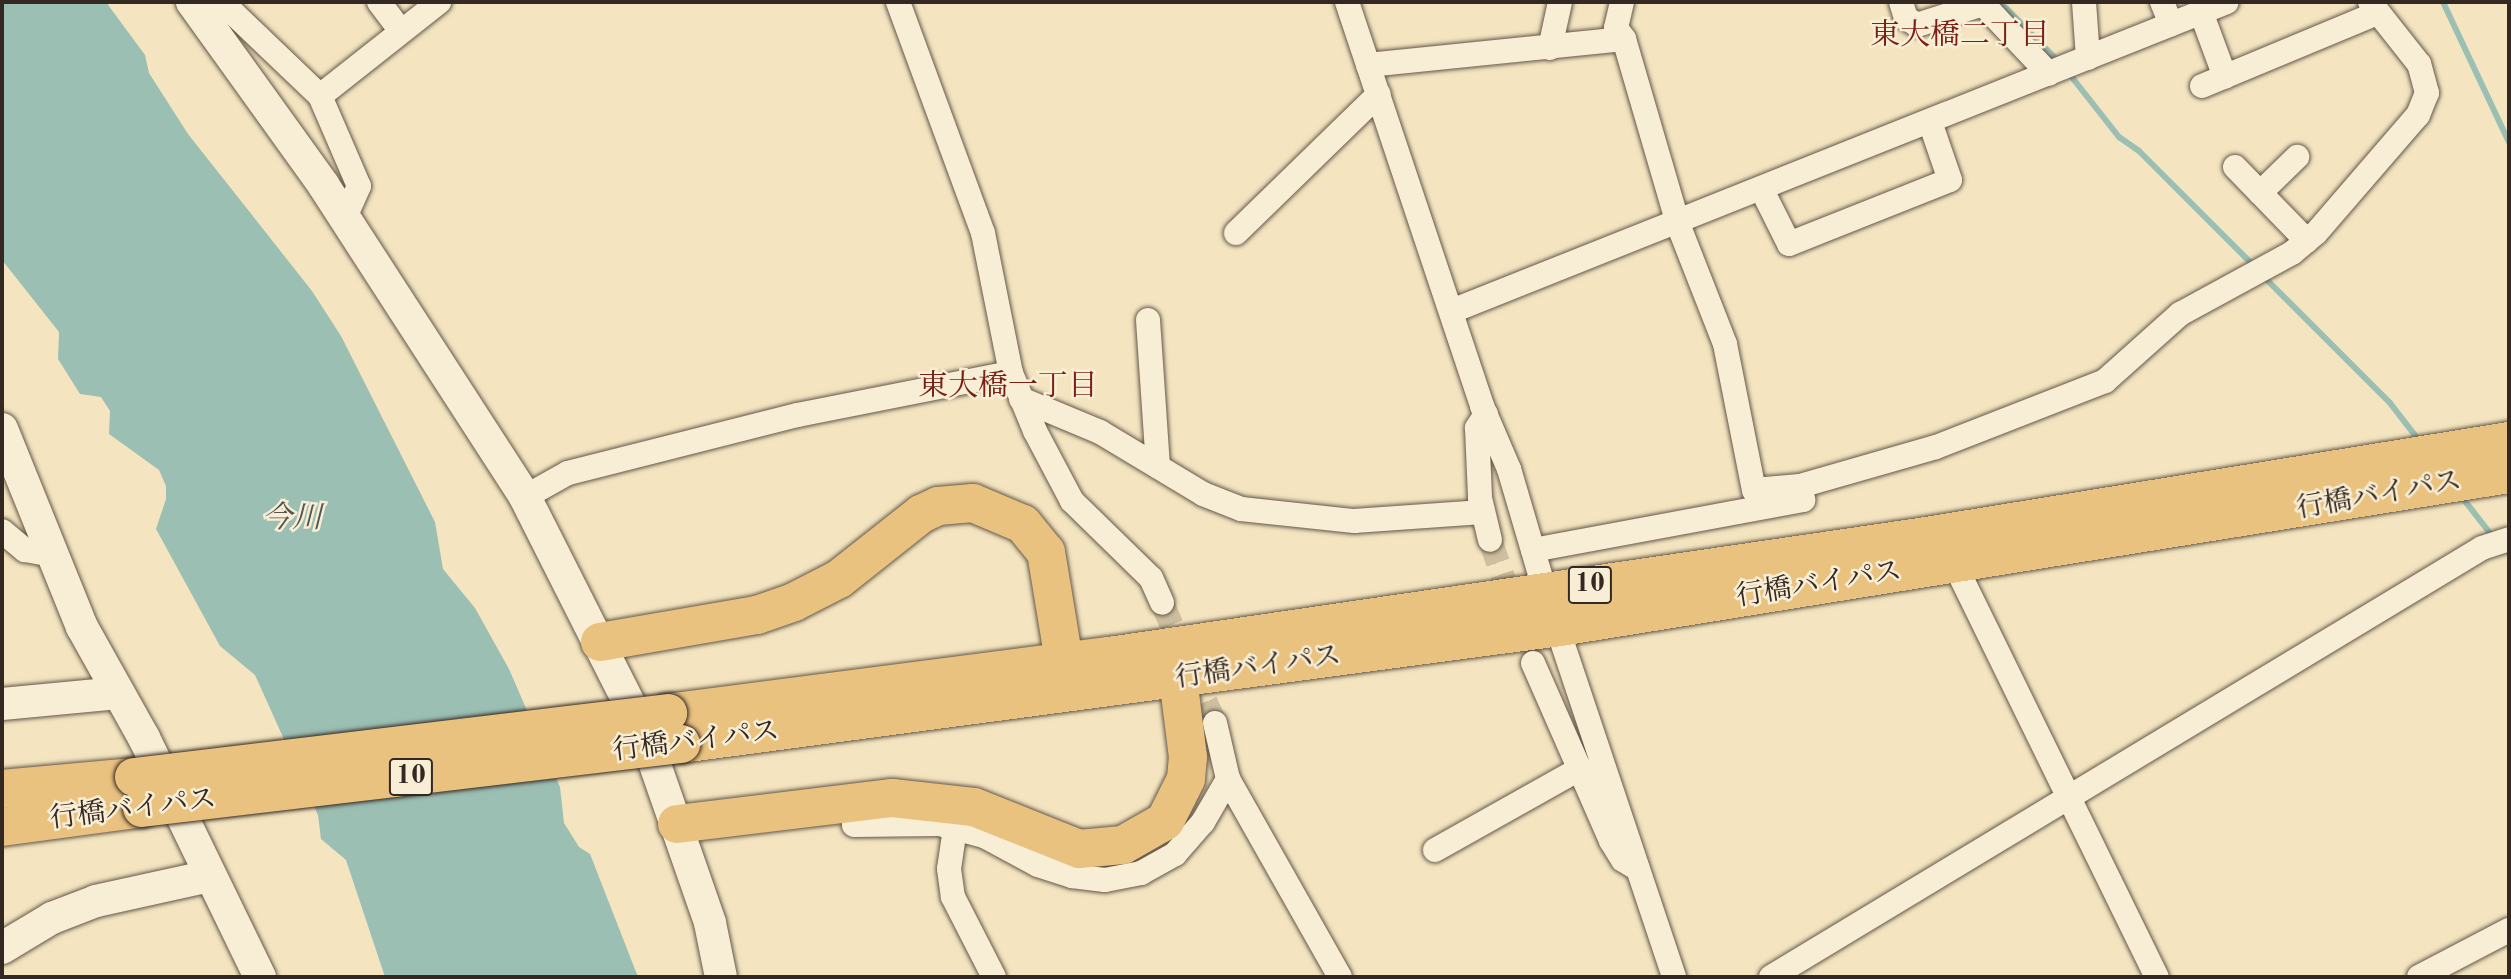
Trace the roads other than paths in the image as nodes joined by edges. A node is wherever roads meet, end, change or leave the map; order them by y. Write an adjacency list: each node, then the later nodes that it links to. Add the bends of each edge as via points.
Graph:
1 (379, 2): 14 (street)
2 (439, 2): 14 (street)
3 (898, 2): 35 (street, via 983,233)
4 (1347, 2): 18 (street)
5 (1560, 2): 16 (street)
6 (1622, 2): 15 (street, via 1616,28)
7 (1901, 2): 19 (street, via 1906,18 1917,25 1983,4)
8 (2084, 2): 17 (street)
9 (2227, 2): 12 (street)
10 (2373, 8): 20 (street); 32 (street, via 2419,64 2427,93 2418,114)
11 (198, 10): 23 (street, via 230,10); 29 (street)
12 (2201, 12): 13 (street); 20 (street)
13 (2167, 13): 17 (street)
14 (401, 31): 23 (street)
15 (1624, 39): 16 (street); 30 (street)
16 (1550, 48): 18 (street)
17 (2088, 58): 19 (street)
18 (1368, 65): 22 (street)
19 (2049, 74): 24 (street)
20 (2225, 77): 21 (street)
21 (2202, 86)
22 (1379, 94): 31 (street); 33 (street)
23 (320, 96): 29 (street, via 359,186)
24 (1930, 122): 27 (street); 27 (street, via 1950,180 1789,244)
25 (2297, 157): 28 (street)
26 (2235, 167): 28 (street)
27 (1762, 190): 30 (street)
28 (2260, 193): 32 (street)
29 (345, 218): 43 (street)
30 (1678, 224): 33 (street); 42 (street, via 1725,344 1754,490)
31 (1236, 233)
32 (2307, 241): 42 (street, via 2251,279 2180,314 2105,381 1936,447)
33 (1452, 311): 37 (street)
34 (1148, 320): 40 (street)
35 (1011, 373): 36 (street); 43 (street, via 798,415 568,473)
36 (1021, 399): 40 (street, via 1100,432); 52 (street, via 1072,500 1151,578)
37 (1486, 414): 44 (street, via 1477,428); 48 (street, via 1509,469)
38 (2, 429): 49 (street)
39 (2509, 441): 51 (highway, 行橋バイパス / 10, via 1920,537)
40 (1158, 467): 44 (street, via 1222,503 1265,514 1354,521)
41 (2509, 474): 50 (highway, 行橋バイパス / 10)
42 (1800, 486): 48 (street, via 1803,500)
43 (525, 497): 54 (street)
44 (1483, 512): 47 (street)
45 (2, 531): 49 (street, via 25,550)
46 (2509, 539): 66 (street, via 2482,548)
47 (1490, 540)
48 (1533, 550): 51 (street)
49 (53, 555): 58 (street, via 82,627)
50 (1954, 563): 53 (highway, 行橋バイパス / 10); 66 (street)
51 (1545, 591): 53 (street); 55 (highway, 行橋バイパス / 10)
52 (1162, 603)
53 (1560, 627): 57 (highway, 行橋バイパス / 10); 72 (street)
54 (600, 642): 55 (highway, via 757,615 794,602 839,579 921,514 939,506 973,503 1023,524 1046,552); 67 (street, via 643,733)
55 (1063, 662): 61 (highway, 行橋バイパス / 10)
56 (1533, 663): 62 (street)
57 (1178, 678): 61 (highway, 行橋バイパス / 10); 67 (highway, via 1188,757 1186,779 1165,821 1123,845 1079,849 974,807 892,798)
58 (118, 693): 59 (street); 73 (street)
59 (2, 704)
60 (1215, 723): 63 (street)
61 (674, 728): 65 (highway, 行橋バイパス / 10, bridge)
62 (1581, 768): 71 (street); 72 (street, via 1611,841 1623,860)
63 (1228, 779): 70 (street, via 1203,822 1175,853 1141,873 1105,880 1038,865 984,836); 79 (street)
64 (2, 789): 65 (highway, 行橋バイパス / 10)
65 (138, 793): 69 (highway, 行橋バイパス / 10)
66 (2071, 798): 81 (street); 82 (street)
67 (677, 824): 77 (street, via 710,923)
68 (854, 825): 70 (street)
69 (2, 827)
70 (955, 828): 78 (street, via 949,869 953,897)
71 (1435, 850)
72 (1640, 870): 80 (street)
73 (211, 876): 75 (street, via 96,901 52,918); 76 (street)
74 (2509, 930): 83 (street)
75 (2, 948)
76 (260, 977)
77 (721, 977)
78 (994, 977)
79 (1340, 977)
80 (1674, 977)
81 (1771, 977)
82 (2157, 977)
83 (2419, 977)

